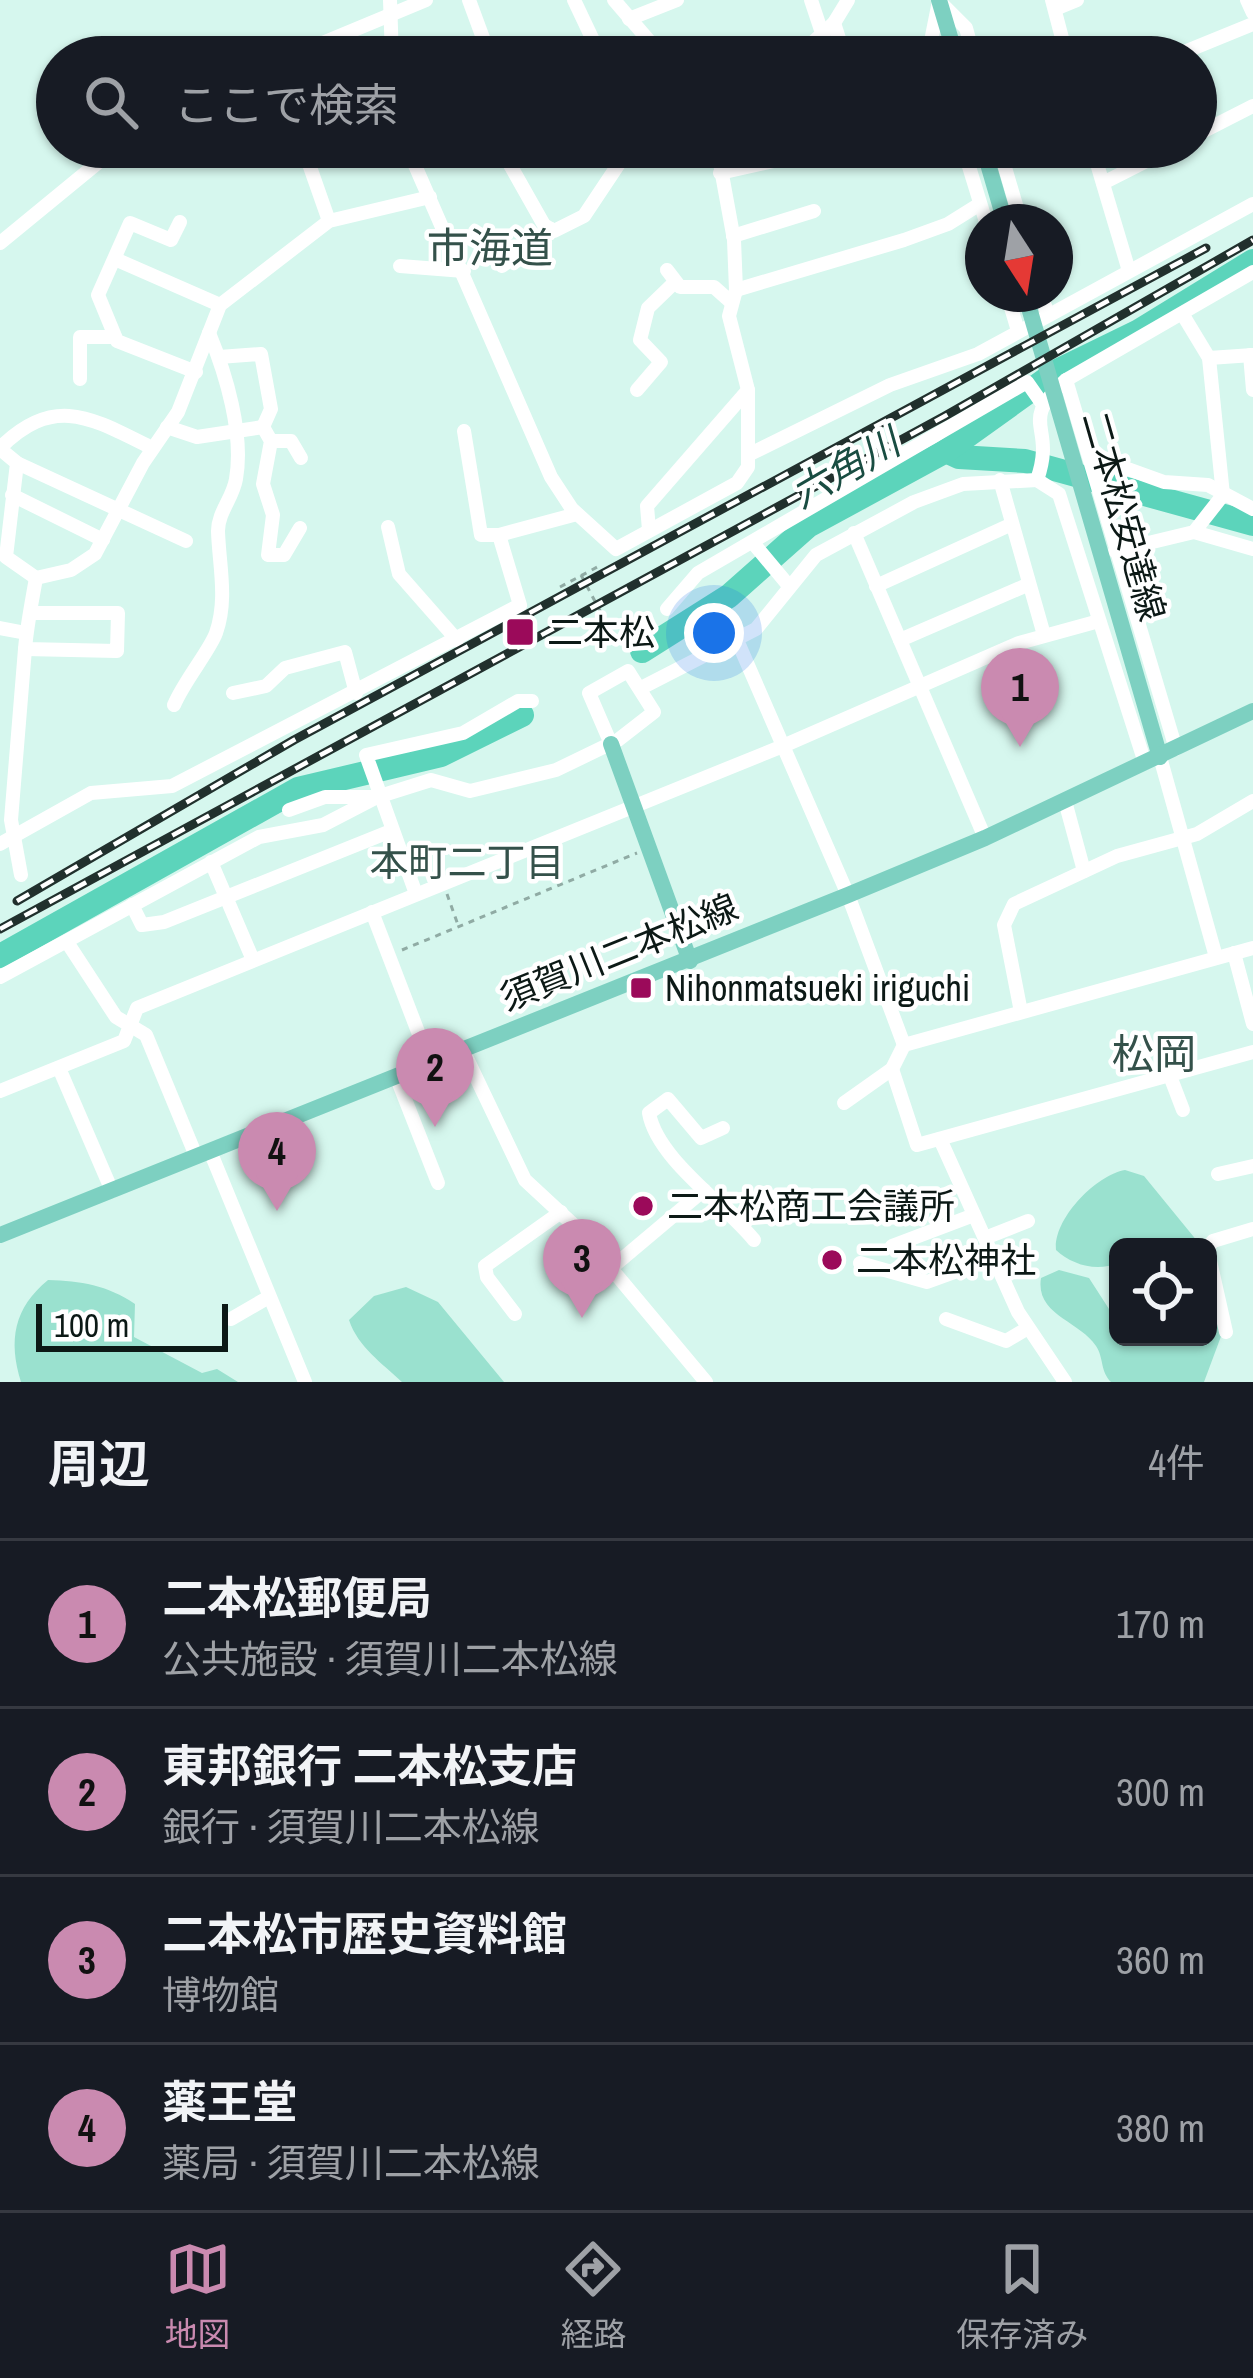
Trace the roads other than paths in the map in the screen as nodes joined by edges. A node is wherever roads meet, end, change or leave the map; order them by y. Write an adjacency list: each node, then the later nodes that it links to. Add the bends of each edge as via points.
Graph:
1 (425, 0): 12 (street)
2 (469, 0): 18 (street)
3 (574, 0): 19 (street)
4 (614, 0): 14 (street)
5 (676, 0): 14 (street)
6 (811, 0): 16 (street)
7 (848, 0): 16 (street)
8 (1077, 0): 11 (street)
9 (1247, 0): 13 (street)
10 (939, 1): 23 (street); 24 (main road); 25 (street)
11 (1053, 4): 26 (street)
12 (391, 7): 17 (street)
13 (1253, 13)
14 (628, 19): 20 (street)
15 (1253, 24): 27 (street)
16 (828, 28): 21 (street); 22 (street)
17 (332, 36)
18 (482, 36)
19 (591, 36)
20 (644, 36)
21 (819, 36)
22 (833, 36)
23 (933, 36)
24 (950, 36)
25 (968, 36)
26 (1061, 36)
27 (1217, 39)
28 (1253, 106): 29 (street)
29 (1217, 125)
30 (91, 168): 55 (street)
31 (310, 168): 51 (street)
32 (417, 168): 44 (street)
33 (513, 168): 53 (street)
34 (616, 168): 53 (street, via 584,216)
35 (719, 168): 42 (street)
36 (742, 168): 42 (street)
37 (969, 168): 45 (street)
38 (988, 168): 46 (main road)
39 (1005, 168): 47 (street)
40 (1098, 168): 43 (street)
41 (1133, 168): 43 (street)
42 (720, 173): 54 (street)
43 (1103, 183): 60 (street)
44 (430, 197): 51 (street); 59 (street)
45 (980, 204)
46 (999, 204)
47 (1016, 204)
48 (1253, 204): 60 (street)
49 (814, 211): 54 (street)
50 (965, 211): 62 (street)
51 (329, 221): 63 (street)
52 (180, 222): 56 (street, via 171,240 130,223)
53 (550, 230): 58 (street)
54 (733, 236): 62 (street)
55 (0, 243)
56 (115, 260): 63 (street); 71 (street, via 98,295)
57 (400, 266): 59 (street)
58 (502, 266)
59 (464, 271): 99 (street, via 551,477)
60 (1129, 271): 67 (street)
61 (1253, 272): 68 (street)
62 (734, 297): 78 (street, via 730,322); 79 (street, via 714,287 686,290 671,276 640,323 640,340 661,362)
63 (220, 305): 70 (street)
64 (1012, 312): 69 (street)
65 (1030, 312): 134 (main road, 二本松安達線)
66 (1047, 312): 67 (street)
67 (1048, 315): 69 (street)
68 (1183, 315): 74 (street); 77 (street)
69 (1018, 331): 89 (street)
70 (209, 333): 73 (street); 75 (street)
71 (114, 337): 75 (street); 76 (street, via 80,337)
72 (1251, 355): 74 (street); 80 (street)
73 (219, 357): 83 (street, via 261,354 272,409); 84 (street)
74 (1209, 358): 95 (street)
75 (196, 373): 82 (street)
76 (80, 379)
77 (1066, 380): 81 (street); 91 (street)
78 (748, 389): 89 (street); 103 (street, via 647,506)
79 (637, 390)
80 (1253, 390)
81 (1035, 394): 93 (street, via 1046,455); 109 (street, via 783,521)
82 (167, 427): 84 (street, via 197,437); 87 (street)
83 (263, 427): 84 (street); 86 (street)
84 (235, 431): 130 (street, via 236,481 218,528 221,615)
85 (464, 431): 106 (street, via 481,536)
86 (272, 441): 90 (street, via 291,441); 102 (street, via 263,484 273,515 268,555 284,555)
87 (152, 448): 88 (street, via 70,413 26,427); 98 (street)
88 (0, 449): 92 (street)
89 (748, 455): 103 (street, via 737,483)
90 (301, 458)
91 (1091, 460): 95 (street); 111 (street)
92 (17, 463): 96 (street); 98 (street)
93 (1038, 479): 94 (street); 118 (street, via 1059,494)
94 (1000, 480): 100 (street); 105 (street, via 937,492)
95 (1223, 495): 97 (street); 104 (street)
96 (8, 501): 107 (street); 112 (street, via 6,557)
97 (1253, 508)
98 (119, 510): 107 (street); 108 (street)
99 (577, 514): 103 (street, via 616,549); 106 (street)
100 (1010, 526): 114 (street); 115 (street)
101 (388, 527): 121 (street, via 399,574)
102 (300, 528)
103 (649, 530)
104 (1198, 530): 110 (street); 111 (street)
105 (854, 533): 113 (street); 115 (street)
106 (500, 536): 121 (street, via 520,604)
107 (103, 540): 112 (street, via 83,564)
108 (186, 541)
109 (756, 546): 113 (street); 116 (street, via 698,573)
110 (1253, 549)
111 (1115, 551): 134 (street)
112 (36, 578): 117 (street)
113 (785, 581): 122 (street, via 764,623)
114 (1027, 584): 120 (street); 123 (street)
115 (876, 586): 123 (street)
116 (667, 609)
117 (30, 613): 124 (street); 124 (street, via 118,613 117,651)
118 (1099, 621): 120 (street); 134 (street)
119 (0, 628): 124 (street)
120 (1044, 635): 125 (street)
121 (457, 640): 128 (street)
122 (737, 640): 126 (street); 133 (street)
123 (900, 640): 125 (street)
124 (25, 641): 143 (street)
125 (922, 684): 133 (street); 141 (street)
126 (643, 687): 132 (street, via 652,717); 132 (street, via 628,671 590,694)
127 (233, 693): 128 (street, via 345,652)
128 (356, 693): 143 (street, via 172,786 91,793)
129 (532, 701): 135 (street, via 463,733 367,755)
130 (174, 705)
131 (1253, 711): 134 (main road, 須賀川二本松線)
132 (611, 744): 135 (street, via 484,790 431,780); 138 (main road)
133 (783, 746): 138 (street); 148 (street)
134 (1160, 756): 136 (main road, 須賀川二本松線); 142 (street)
135 (377, 797): 139 (street, via 325,797); 140 (street); 144 (street, via 323,825 259,837)
136 (1065, 801): 141 (main road, 須賀川二本松線); 145 (street)
137 (1253, 801): 142 (street)
138 (633, 805): 147 (street); 157 (main road)
139 (290, 810)
140 (391, 831): 147 (street); 149 (street)
141 (986, 838): 148 (main road, 須賀川二本松線)
142 (1181, 841): 145 (street); 155 (street)
143 (6, 842): 146 (street)
144 (211, 862): 149 (street); 150 (street)
145 (1084, 871): 159 (street, via 1014,904 1004,925)
146 (21, 874)
147 (416, 894): 151 (street)
148 (848, 896): 157 (main road, 須賀川二本松線); 162 (street)
149 (226, 897): 150 (street, via 142,926); 156 (street)
150 (132, 904): 152 (street)
151 (372, 912): 156 (street); 165 (street)
152 (67, 942): 158 (street); 161 (street, via 116,1017)
153 (1253, 948): 154 (street)
154 (1234, 953): 155 (street); 160 (street)
155 (1216, 957): 159 (street)
156 (253, 960): 161 (street, via 137,1008)
157 (690, 961): 163 (main road, 須賀川二本松線)
158 (0, 977)
159 (1022, 1012): 162 (street)
160 (1253, 1024)
161 (130, 1025): 166 (street, via 124,1041); 175 (street, via 146,1035)
162 (904, 1045): 167 (street)
163 (463, 1050): 165 (main road, 須賀川二本松線); 181 (street, via 506,1149 525,1180)
164 (1253, 1052): 169 (street)
165 (430, 1063): 168 (main road, 須賀川二本松線)
166 (59, 1068): 170 (street); 180 (street)
167 (892, 1069): 171 (street); 174 (street, via 917,1145)
168 (395, 1076): 175 (main road, 須賀川二本松線); 178 (street)
169 (1169, 1076): 172 (street); 174 (street)
170 (0, 1091)
171 (844, 1103)
172 (1183, 1110)
173 (723, 1128): 179 (street, via 701,1138 668,1099 649,1113)
174 (940, 1139): 182 (street)
175 (203, 1154): 180 (main road, 須賀川二本松線); 195 (street)
176 (1253, 1166): 177 (street)
177 (1218, 1174)
178 (438, 1183)
179 (704, 1190): 188 (street); 193 (street)
180 (112, 1191): 185 (main road, 須賀川二本松線)
181 (561, 1212): 193 (street); 196 (street, via 485,1266)
182 (974, 1214): 186 (street); 189 (street)
183 (1028, 1221): 186 (street)
184 (1253, 1229): 187 (street)
185 (0, 1235)
186 (985, 1238): 191 (street)
187 (1217, 1239)
188 (754, 1240)
189 (892, 1246)
190 (1018, 1257): 191 (street)
191 (994, 1262): 192 (street, via 927,1282); 199 (street)
192 (860, 1263)
193 (610, 1269): 202 (street)
194 (1217, 1291): 200 (street)
195 (269, 1297): 197 (street); 201 (street)
196 (515, 1314)
197 (231, 1319)
198 (946, 1319): 199 (street, via 1006,1341)
199 (1028, 1328): 203 (street)
200 (1226, 1332)
201 (305, 1382)
202 (706, 1382)
203 (1065, 1382)

